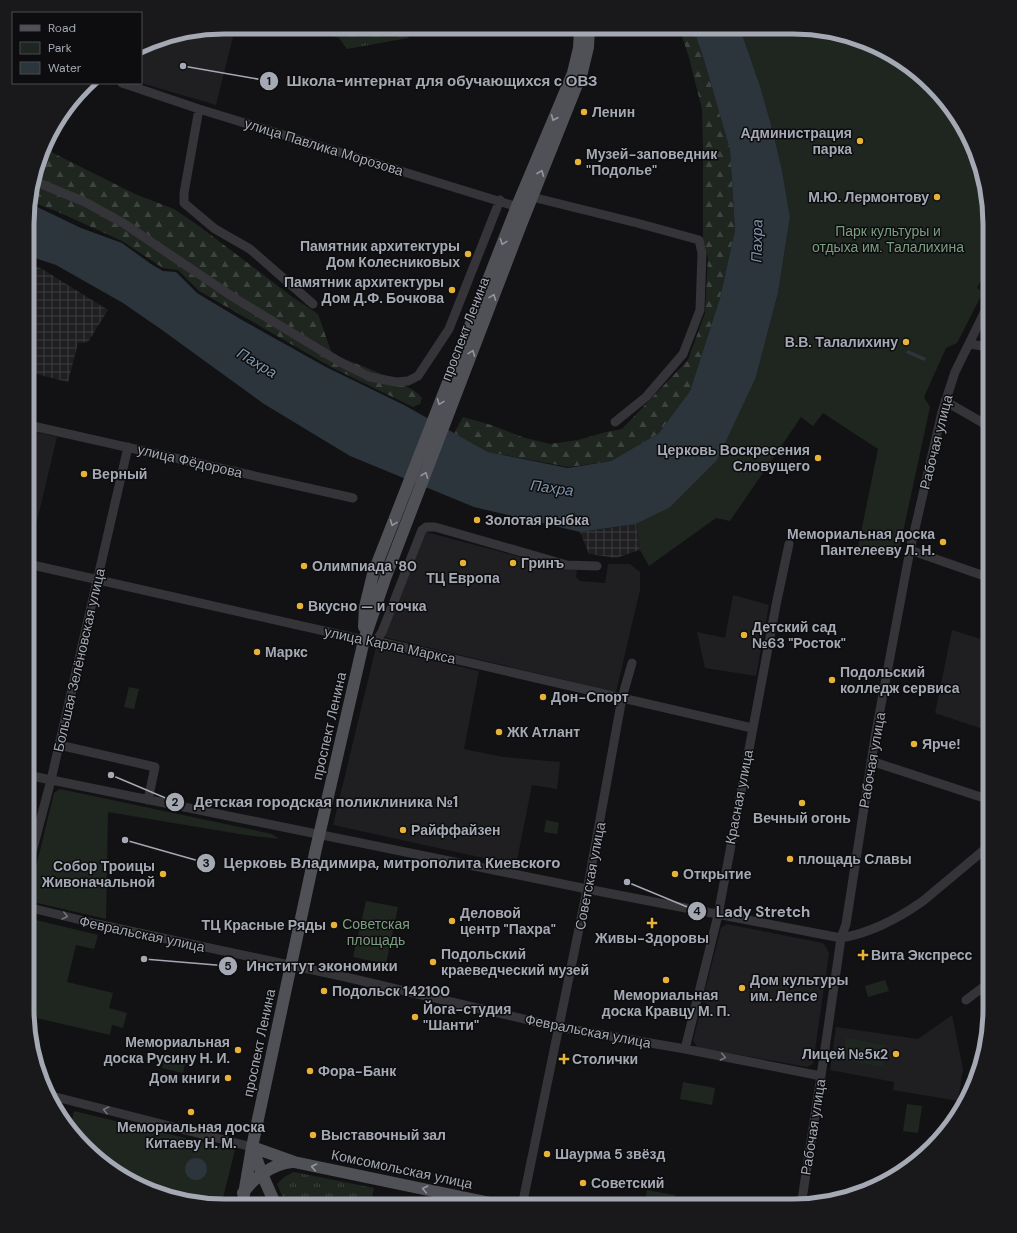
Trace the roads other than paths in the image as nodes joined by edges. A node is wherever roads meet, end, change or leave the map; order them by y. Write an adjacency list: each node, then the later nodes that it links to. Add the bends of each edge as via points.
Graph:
1 (580, 34): 8 (main road, проспект Ленина, one-way to 8, via 573,73)
2 (589, 34): 6 (main road, проспект Ленина, one-way to 2, via 582,72)
3 (125, 84): 4 (street, улица Павлика Морозова)
4 (199, 108): 7 (street, улица Павлика Морозова); 9 (street, via 184,203 215,230 250,249)
5 (39, 183): 7 (street, via 85,202 123,224 233,297 340,362 370,377 396,382 408,382 418,376 449,329)
6 (532, 197): 8 (main road, проспект Ленина); 14 (street, via 699,240 702,253 700,310 683,354 646,397)
7 (500, 200): 8 (street, улица Павлика Морозова)
8 (522, 208): 25 (main road, проспект Ленина, one-way to 8, via 386,576 484,322); 25 (main road, проспект Ленина, one-way to 25, via 475,314 373,574 365,606)
9 (313, 304)
10 (983, 315): 11 (street, Рабочая улица)
11 (969, 344): 12 (street); 13 (street, Рабочая улица, via 955,372)
12 (983, 346)
13 (945, 401): 15 (street); 20 (street, Рабочая улица)
14 (615, 422)
15 (983, 423)
16 (34, 426): 17 (street, улица Фёдорова)
17 (128, 447): 18 (street, улица Фёдорова); 24 (street, Большая Зелёновская улица)
18 (352, 498)
19 (789, 544): 29 (street, Красная улица)
20 (910, 550): 23 (street); 31 (street, Рабочая улица)
21 (34, 565): 24 (street, улица Карла Маркса)
22 (597, 566): 26 (street, via 567,565 435,527 426,527 422,530 382,632)
23 (983, 576)
24 (98, 580): 25 (street, улица Карла Маркса); 30 (street, Большая Зелёновская улица)
25 (364, 640): 26 (street, улица Карла Маркса); 36 (main road, проспект Ленина)
26 (376, 641): 28 (street, улица Карла Маркса)
27 (632, 663): 28 (street, Советская улица)
28 (622, 698): 29 (street, улица Карла Маркса); 39 (street, Советская улица)
29 (752, 728): 41 (street, Красная улица)
30 (59, 745): 33 (street, Большая Зелёновская улица); 35 (street, via 155,767)
31 (871, 761): 34 (street); 42 (street, Рабочая улица, via 846,924)
32 (34, 776): 33 (street)
33 (51, 780): 35 (street); 37 (street, Большая Зелёновская улица)
34 (983, 798)
35 (148, 800): 36 (street)
36 (320, 835): 39 (street); 43 (main road, проспект Ленина)
37 (34, 845)
38 (983, 852): 42 (street, via 913,908 866,931)
39 (588, 889): 41 (street); 46 (street, Советская улица)
40 (34, 909): 43 (street, Февральская улица, one-way to 43)
41 (718, 915): 42 (street); 47 (street, Красная улица)
42 (841, 938): 48 (street, Рабочая улица)
43 (291, 966): 46 (street, Февральская улица); 50 (main road, проспект Ленина)
44 (983, 987): 45 (street)
45 (966, 1000)
46 (558, 1027): 47 (street, Февральская улица); 58 (street, Советская улица)
47 (685, 1049): 48 (street, Февральская улица, one-way to 48)
48 (822, 1076): 59 (street, Рабочая улица)
49 (56, 1097): 50 (street, one-way to 49)
50 (252, 1147): 51 (main road, Комсомольская улица); 52 (main road); 53 (main road, проспект Ленина)
51 (294, 1162): 52 (main road, via 282,1163); 57 (main road, Комсомольская улица, one-way to 51)
52 (262, 1174): 53 (main road); 56 (main road)
53 (244, 1191): 54 (main road); 55 (main road, проспект Ленина)
54 (239, 1199)
55 (243, 1199)
56 (273, 1199)
57 (471, 1199)
58 (523, 1199)
59 (802, 1199)

